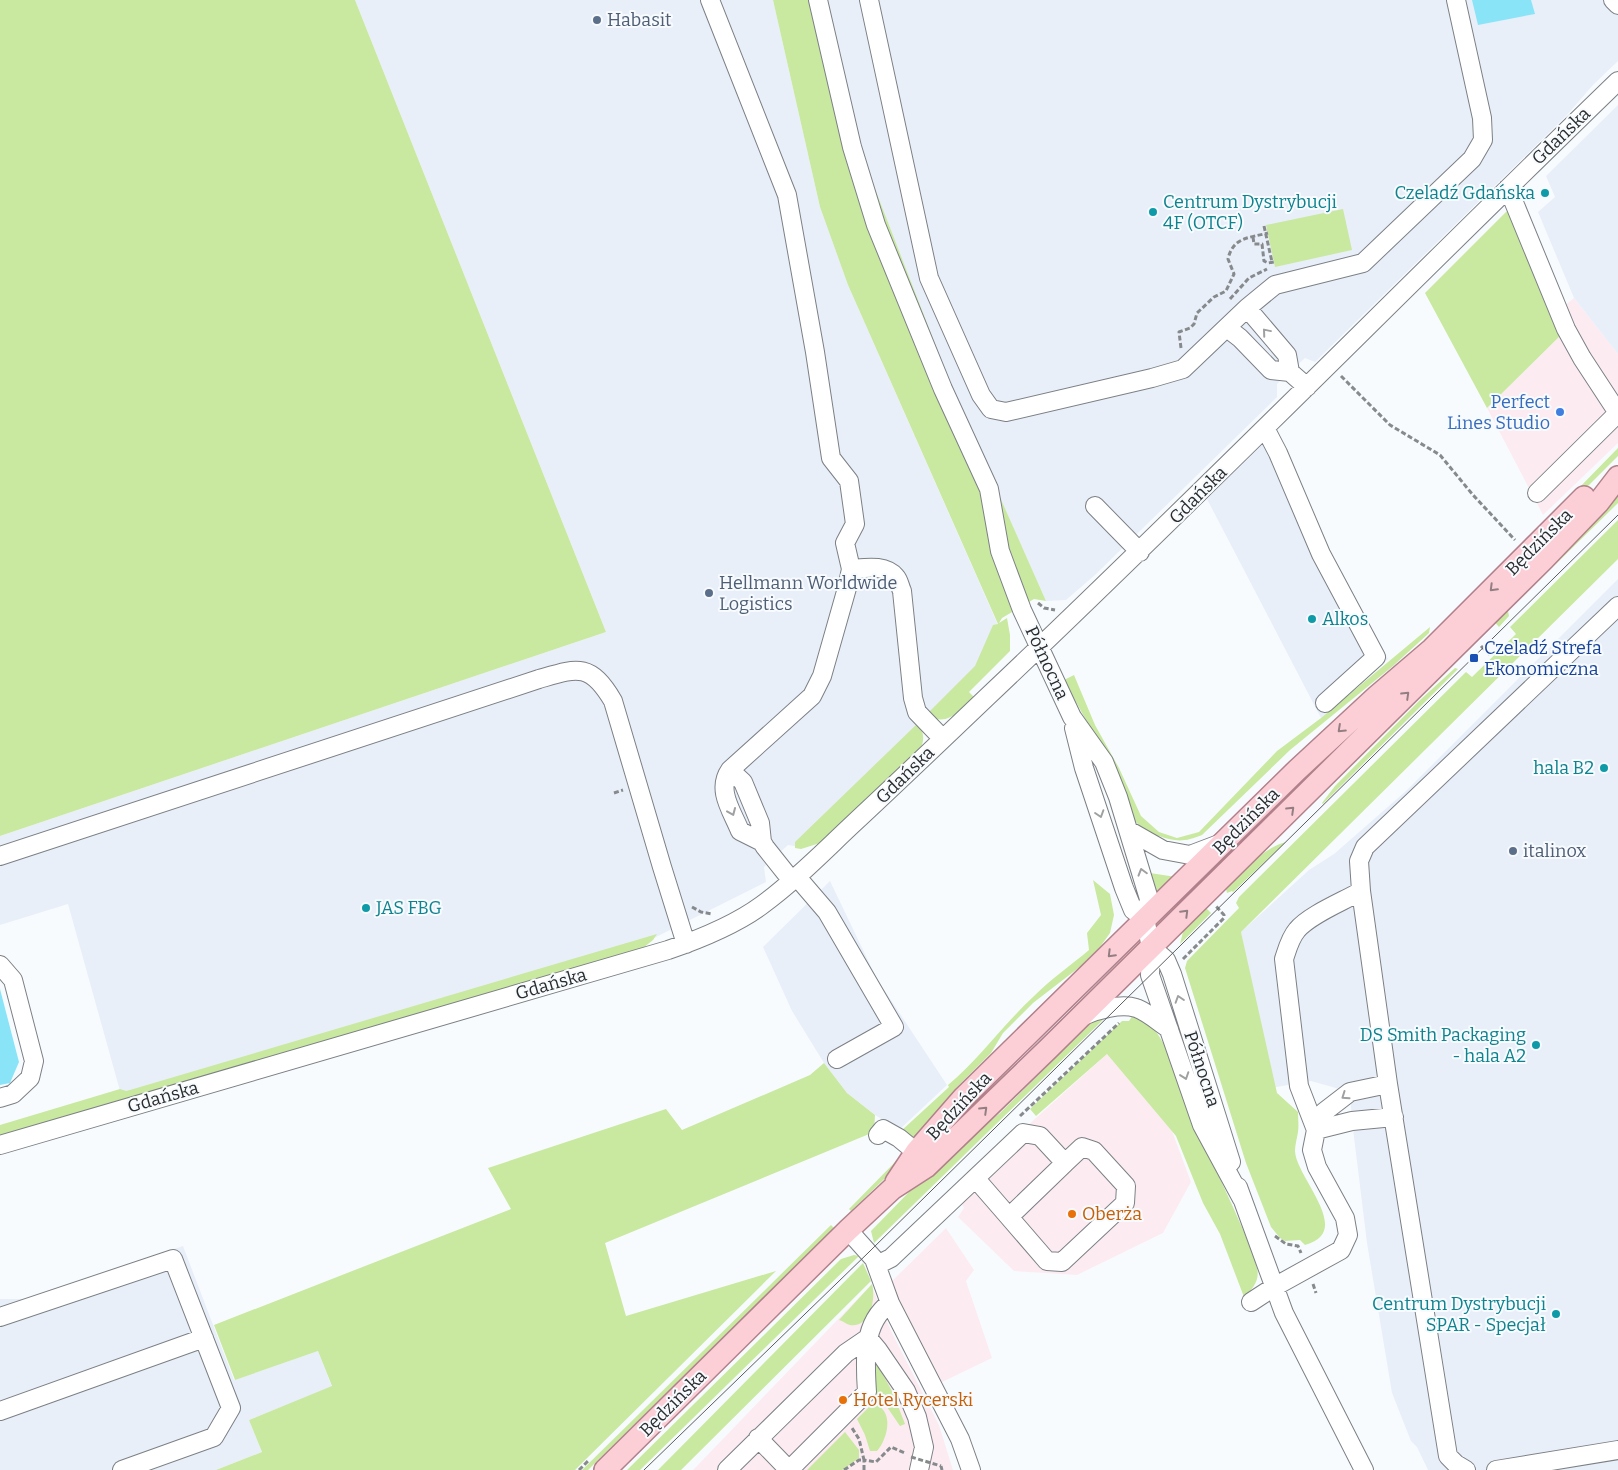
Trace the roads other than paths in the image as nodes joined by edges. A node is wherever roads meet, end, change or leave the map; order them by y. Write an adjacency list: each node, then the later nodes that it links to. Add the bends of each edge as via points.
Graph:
1 (710, 0): 20 (street, via 787,195 831,458 849,481 855,524 845,543)
2 (818, 0): 22 (street, Północna, via 852,148 876,226 943,389 989,489 1000,551 1028,608)
3 (869, 0): 10 (street, via 929,278 981,395 991,409 1006,412 1152,385 1183,368)
4 (1456, 0): 9 (street, via 1482,118 1483,140 1472,159 1363,263 1275,285)
5 (1613, 0): 6 (street)
6 (1618, 5)
7 (1618, 81): 8 (street, Gdańska)
8 (1508, 188): 12 (street, Gdańska); 13 (street, via 1566,329)
9 (1247, 308): 10 (street); 11 (street, one-way to 9, via 1286,355)
10 (1227, 328): 11 (street, via 1271,370)
11 (1290, 372): 12 (street)
12 (1307, 387): 14 (street, Gdańska)
13 (1618, 413): 17 (street)
14 (1265, 428): 19 (street, Gdańska); 23 (street, via 1321,554 1376,657)
15 (1618, 471): 27 (main road, Będzińska, one-way to 27, via 1587,494 1432,649 1297,770)
16 (1618, 477): 33 (main road, Będzińska, one-way to 16, via 1538,565 1598,503)
17 (1537, 493)
18 (1095, 506): 19 (street)
19 (1140, 552): 22 (street, Gdańska)
20 (851, 569): 25 (street, via 886,570 897,577 902,591 913,698 917,712); 29 (street, via 822,676 812,696 730,770 743,782 760,822 762,842)
21 (1618, 606): 30 (street, via 1365,847 1360,861)
22 (1040, 648): 24 (street, Północna); 25 (street, Gdańska)
23 (1325, 703)
24 (1072, 717): 26 (street, Północna, via 1104,762); 31 (street, Północna, one-way to 31, via 1084,768 1124,888 1133,910)
25 (943, 740): 29 (street, Gdańska)
26 (1128, 830): 27 (street, via 1162,850 1190,854); 31 (street, Północna, one-way to 26, via 1149,899)
27 (1224, 842): 31 (main road, Będzińska)
28 (0, 856): 32 (street, via 539,679 583,670 606,689 613,701)
29 (794, 879): 32 (street, Gdańska, via 745,916); 37 (street, via 827,912 894,1027)
30 (1361, 891): 38 (street); 41 (street, via 1296,930 1284,959 1299,1086)
31 (1145, 919): 33 (street, Północna); 44 (main road, Będzińska, one-way to 44, via 964,1097)
32 (686, 944): 43 (street, Gdańska)
33 (1151, 948): 35 (main road, Będzińska); 36 (street, Północna, via 1150,975); 48 (street, Północna, one-way to 33, via 1172,974 1166,960)
34 (0, 964): 39 (street, via 13,980 34,1061 30,1078 13,1094)
35 (1078, 1018): 36 (street, via 1097,1010 1136,1008); 47 (main road, Będzińska, one-way to 35, via 926,1167)
36 (1169, 1030): 48 (street, Północna, one-way to 48, via 1202,1125)
37 (837, 1058)
38 (1388, 1084): 40 (street); 41 (street, one-way to 41, via 1350,1092 1324,1112)
39 (0, 1098)
40 (1394, 1117): 41 (street); 68 (street, via 1448,1456)
41 (1316, 1130): 52 (street, via 1312,1150 1317,1167 1345,1218 1348,1235 1341,1250)
42 (878, 1135): 44 (street, via 883,1129)
43 (0, 1145)
44 (916, 1152): 47 (main road, Będzińska)
45 (1065, 1164): 46 (street, via 1040,1136 1023,1133); 49 (street); 49 (street, via 1082,1147 1094,1151 1126,1186 1125,1203 1062,1262 1047,1261)
46 (976, 1179): 49 (street); 51 (street, via 891,1258)
47 (892, 1189): 50 (main road, Będzińska)
48 (1242, 1198): 52 (street, Północna)
49 (1009, 1217)
50 (848, 1230): 51 (street); 63 (main road, Będzińska)
51 (877, 1265): 54 (street)
52 (1274, 1287): 53 (street); 67 (street, Północna, via 1290,1326)
53 (1251, 1302)
54 (890, 1303): 57 (street, via 880,1310); 66 (street, via 960,1439)
55 (0, 1317): 56 (street, via 174,1259)
56 (204, 1338): 58 (street); 62 (street, via 231,1408 214,1437)
57 (868, 1338): 59 (street, via 846,1353); 61 (street, via 906,1392 917,1418 924,1447); 65 (street, via 865,1360 867,1392)
58 (0, 1411)
59 (758, 1438): 64 (street); 65 (street)
60 (1618, 1450): 69 (street)
61 (915, 1463)
62 (122, 1470)
63 (605, 1470)
64 (727, 1470)
65 (789, 1470)
66 (971, 1470)
67 (1364, 1470)
68 (1466, 1470)
69 (1496, 1470)

